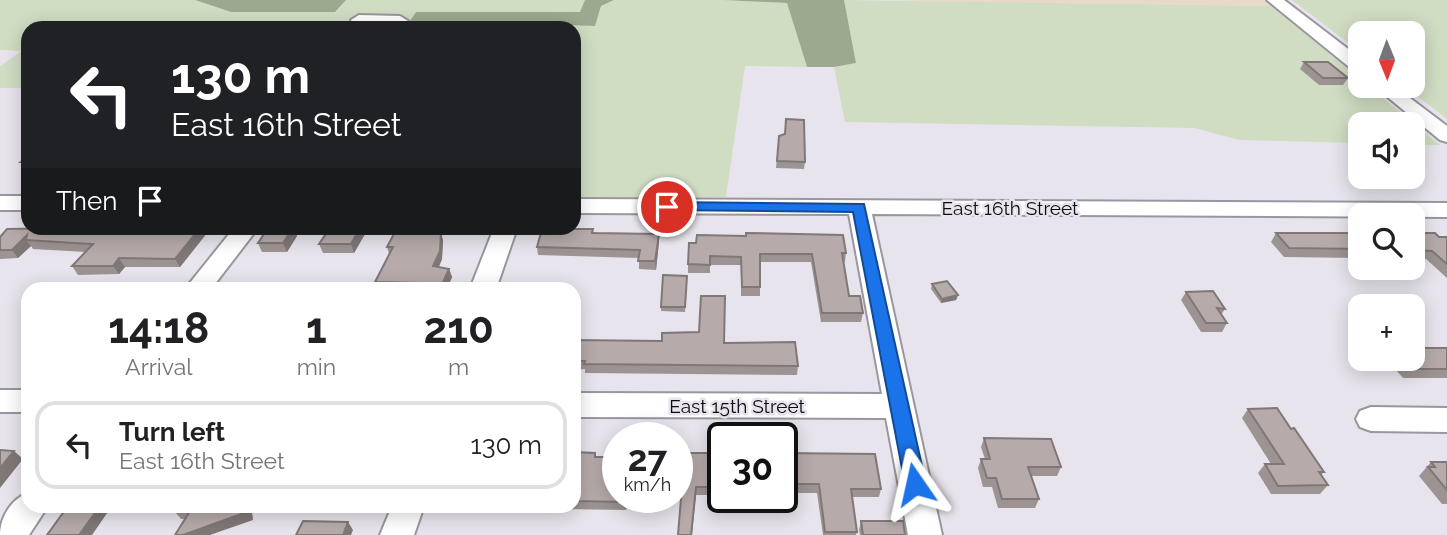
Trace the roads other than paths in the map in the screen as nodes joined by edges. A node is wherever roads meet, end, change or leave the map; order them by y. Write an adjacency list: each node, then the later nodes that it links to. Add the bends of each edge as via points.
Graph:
1 (1275, 0): 4 (street)
2 (359, 20): 3 (street)
3 (400, 21)
4 (1348, 58)
5 (1398, 98): 6 (street)
6 (1447, 136)
7 (21, 203): 8 (street)
8 (0, 204)
9 (581, 206): 10 (street, East 16th Street)
10 (859, 208): 11 (street, East 16th Street); 19 (street)
11 (1447, 210)
12 (240, 235): 14 (street)
13 (502, 235): 15 (street)
14 (203, 282)
15 (486, 282)
16 (0, 401): 17 (street)
17 (21, 401)
18 (581, 405): 19 (street, East 15th Street)
19 (900, 406): 26 (street)
20 (1371, 419): 21 (street)
21 (1447, 420)
22 (26, 513): 24 (street)
23 (405, 513): 25 (street)
24 (9, 535)
25 (397, 535)
26 (925, 535)

